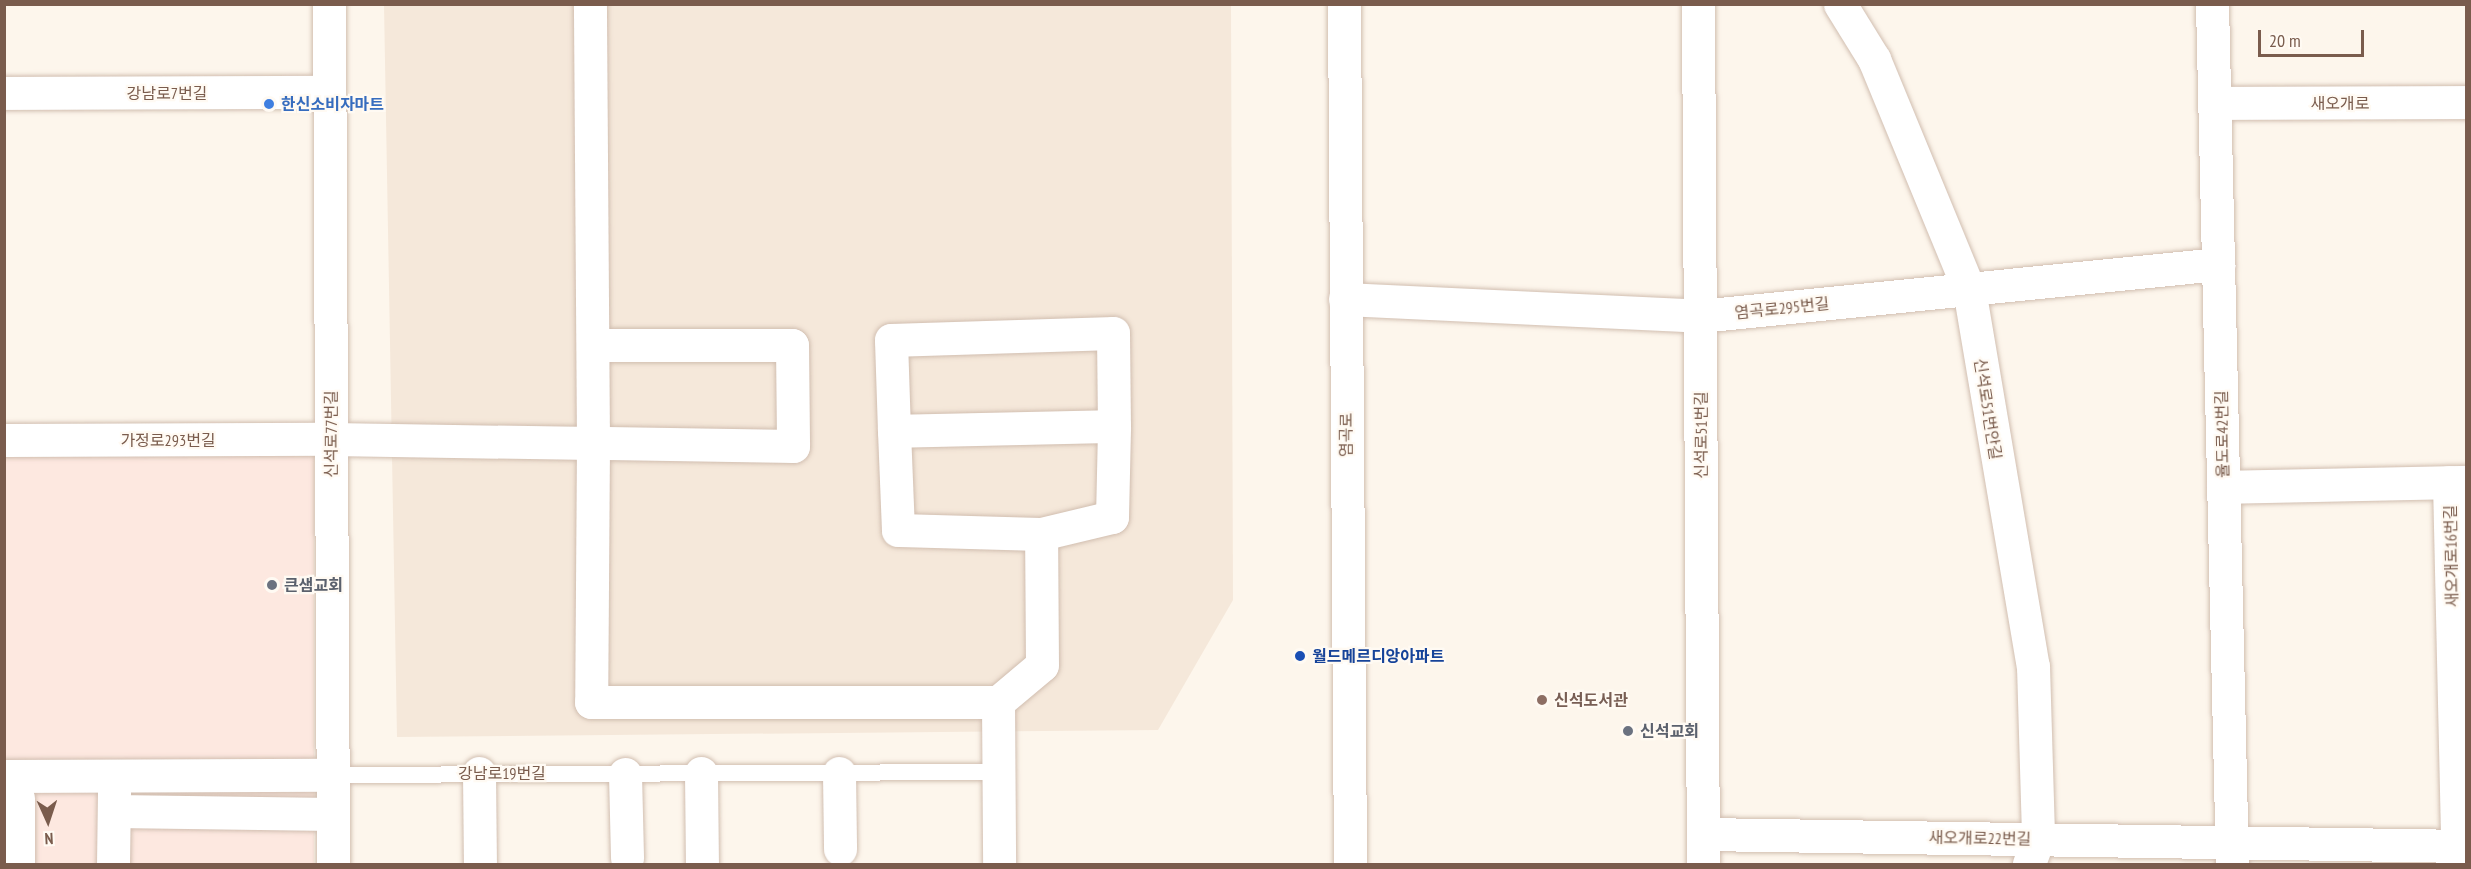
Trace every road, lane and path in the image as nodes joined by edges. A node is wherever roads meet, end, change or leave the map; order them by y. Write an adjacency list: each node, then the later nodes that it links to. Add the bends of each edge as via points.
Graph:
1 (328, 4): 7 (street, 신석로77번길)
2 (590, 4): 15 (street)
3 (1344, 4): 13 (street, 염곡로)
4 (1698, 4): 14 (street, 신석로51번길)
5 (1840, 4): 12 (street, 신석로51번안길, via 1874,59)
6 (2212, 4): 10 (street, 율도로42번길)
7 (329, 92): 8 (street, 강남로7번길); 18 (street, 신석로77번길)
8 (4, 93)
9 (2466, 102): 10 (street, 새오개로)
10 (2214, 104): 11 (street, 율도로42번길)
11 (2218, 264): 12 (street, 염곡로295번길); 22 (street, 율도로42번길)
12 (1969, 289): 14 (street, 염곡로295번길); 38 (street, 신석로51번안길, via 2032,666)
13 (1345, 299): 14 (street, 염곡로295번길); 47 (street, 염곡로)
14 (1700, 316): 37 (street, 신석로51번길)
15 (593, 345): 20 (street); 20 (street, 가정로293번길, via 792,345 793,446)
16 (1114, 426): 17 (street); 17 (street, via 1113,333 891,340); 23 (street, via 1112,517)
17 (894, 431): 23 (street, via 898,530)
18 (331, 439): 19 (street, 가정로293번길); 20 (street, 가정로293번길); 30 (street, 신석로77번길)
19 (4, 440)
20 (593, 443): 24 (street, via 591,702)
21 (2458, 482): 22 (street, 새오개로16번길); 35 (street, 새오개로16번길)
22 (2223, 487): 39 (street, 율도로42번길)
23 (1041, 534): 24 (street, via 1042,665)
24 (999, 702): 25 (street)
25 (999, 772): 28 (lane, 강남로19번길); 46 (street)
26 (479, 773): 29 (lane, 강남로19번길); 30 (lane, 강남로19번길); 44 (street)
27 (701, 773): 28 (lane, 강남로19번길); 29 (lane, 강남로19번길); 45 (street)
28 (839, 773): 36 (street)
29 (625, 774): 40 (street)
30 (332, 775): 31 (street, 강남로19번길); 34 (street, 신석로77번길)
31 (114, 776): 32 (street, 강남로19번길); 33 (street)
32 (11, 787): 41 (street)
33 (114, 811): 34 (street); 42 (street)
34 (332, 814): 43 (street, 신석로77번길)
35 (2462, 845): 39 (street, 새오개로22번길)
36 (840, 849)
37 (1703, 849): 38 (street, 새오개로22번길)
38 (2033, 852): 39 (street, 새오개로22번길)
39 (2248, 853)
40 (627, 858)
41 (18, 864)
42 (114, 864)
43 (333, 864)
44 (480, 864)
45 (702, 864)
46 (999, 864)
47 (1350, 864)

